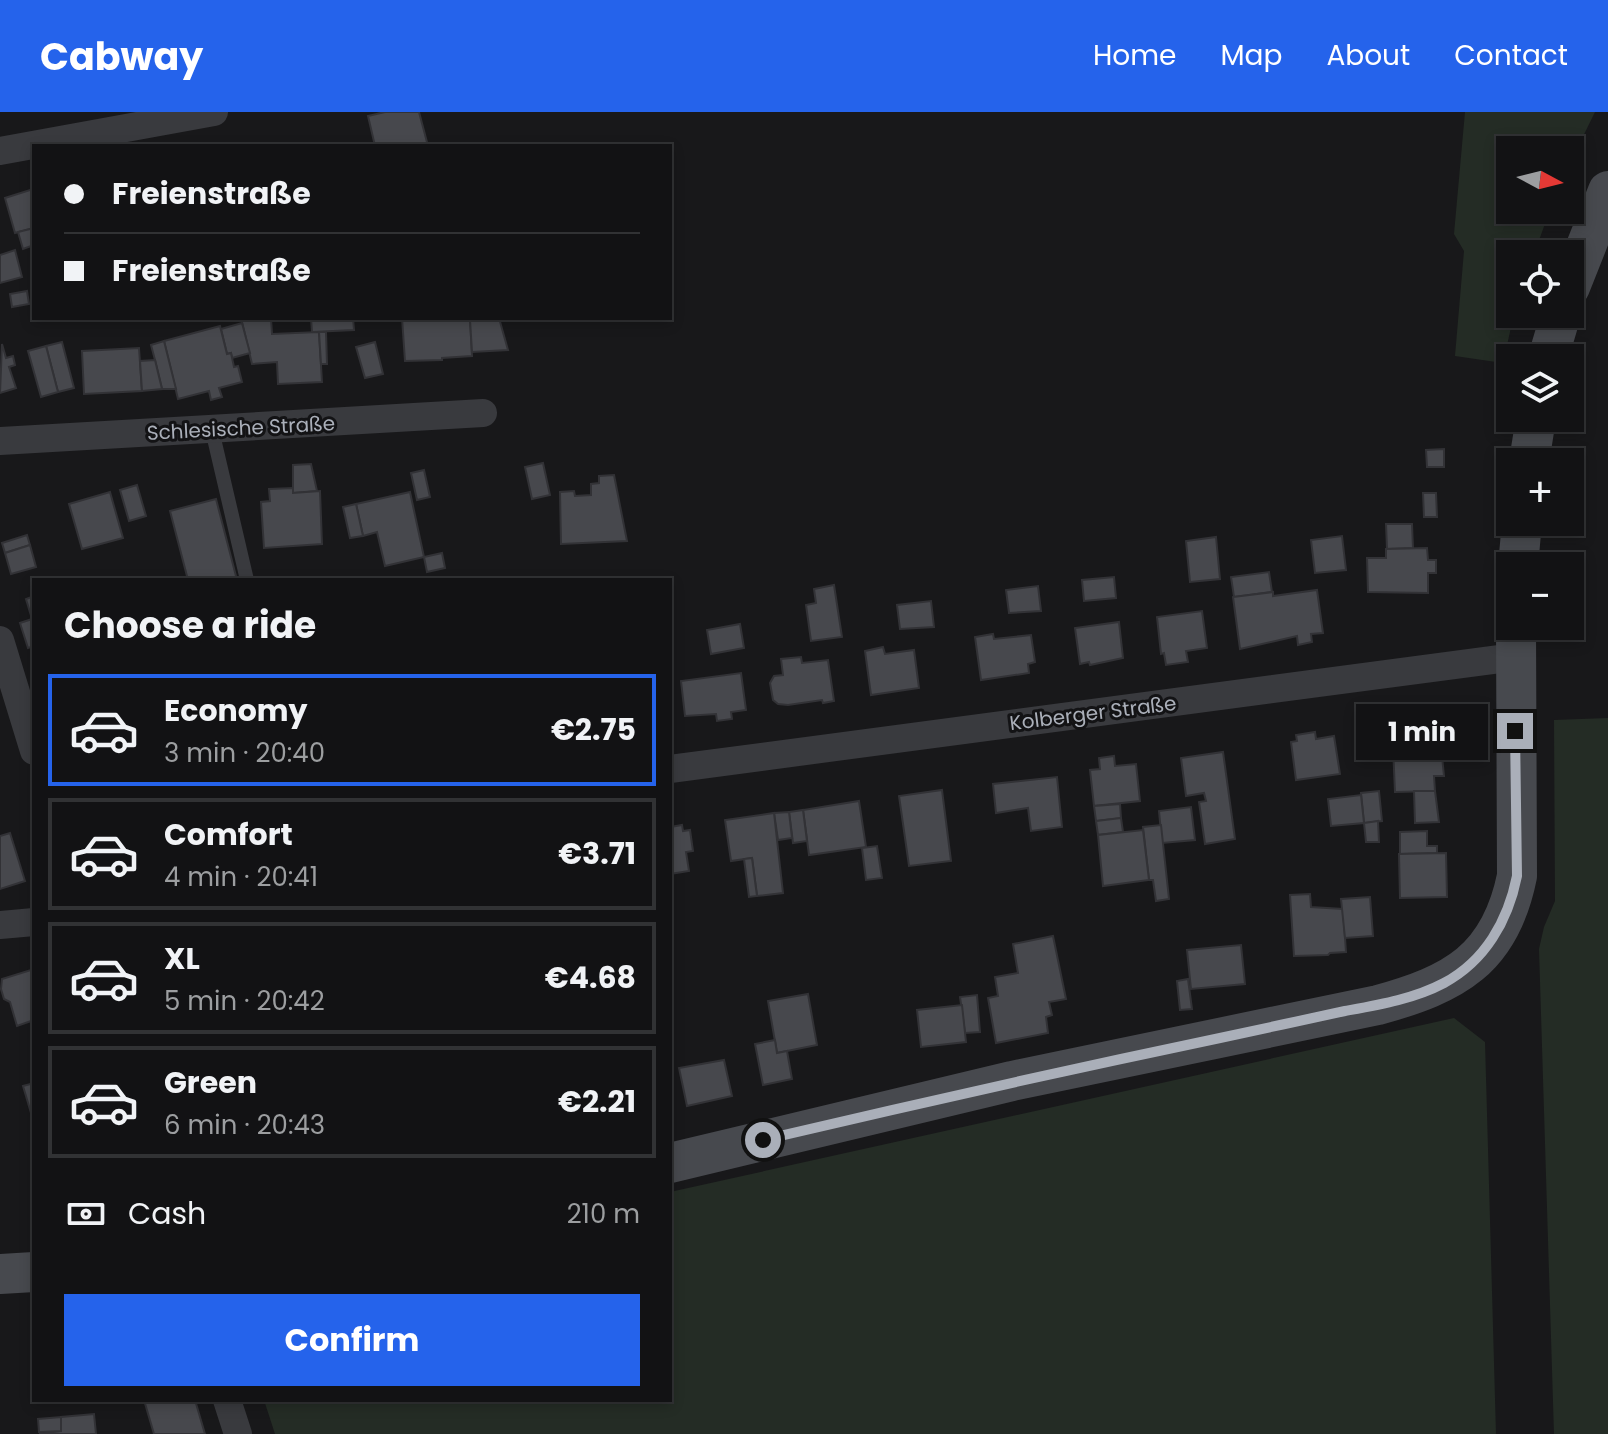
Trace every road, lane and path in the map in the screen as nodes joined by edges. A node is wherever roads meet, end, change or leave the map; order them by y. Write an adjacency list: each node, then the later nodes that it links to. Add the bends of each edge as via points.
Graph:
1 (214, 112): 2 (street)
2 (38, 144)
3 (32, 145): 4 (street)
4 (0, 151)
5 (1608, 191): 6 (street)
6 (1584, 252)
7 (483, 413): 8 (street, Schlesische Straße)
8 (212, 430): 9 (street, Schlesische Straße); 10 (lane)
9 (0, 441)
10 (247, 578)
11 (0, 640): 13 (street)
12 (1516, 641): 14 (street, Kolberger Straße); 17 (street, via 1517,876 1495,935 1479,956 1443,984 1378,1005 1012,1081)
13 (32, 744)
14 (672, 769)
15 (32, 922): 16 (street)
16 (0, 925)
17 (672, 1163)
18 (32, 1272): 19 (street)
19 (0, 1274)
20 (228, 1402): 21 (street)
21 (238, 1434)

